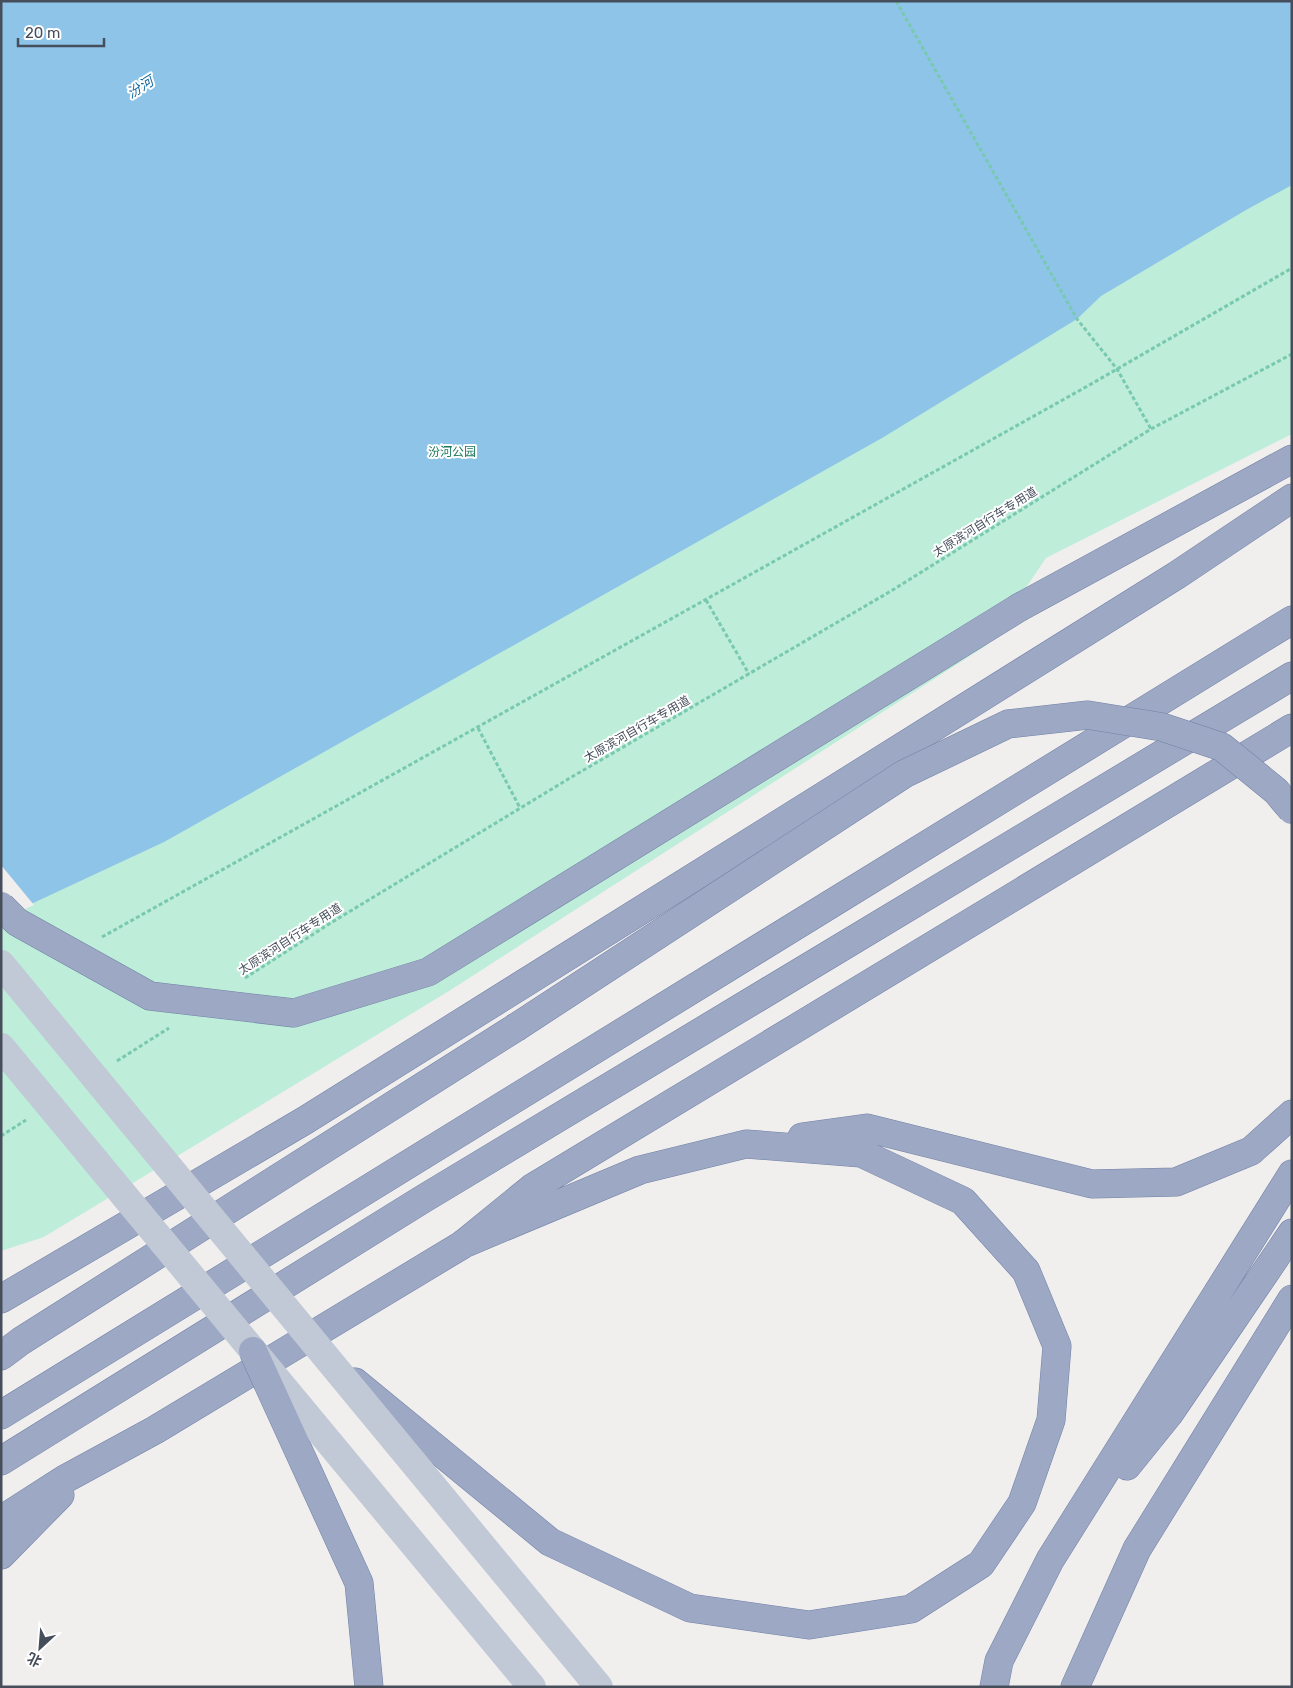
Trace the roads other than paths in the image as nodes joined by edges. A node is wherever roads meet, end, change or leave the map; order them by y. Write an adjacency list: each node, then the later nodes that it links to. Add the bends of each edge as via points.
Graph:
1 (1292, 458): 7 (highway, bridge, via 1020,607 428,972 294,1014 150,996 17,922)
2 (1292, 498): 15 (highway, via 304,1121)
3 (1292, 620): 20 (highway)
4 (1292, 676): 21 (highway, via 424,1198)
5 (1292, 728): 14 (highway, via 532,1188)
6 (1292, 810): 18 (highway, bridge, via 1276,791 1222,747 1162,727 1088,715 1008,724 904,774)
7 (1, 906)
8 (1, 964): 19 (main road, bridge)
9 (1, 1047): 17 (main road, bridge)
10 (1292, 1114): 11 (highway, via 1251,1151 1176,1182 1092,1184 867,1128)
11 (746, 1144): 14 (highway, via 640,1170); 19 (highway, bridge, via 861,1153 963,1201 1026,1271 1057,1346 1051,1420 1022,1503 981,1564 911,1609 810,1625 690,1608 550,1542)
12 (1292, 1174): 25 (highway)
13 (1292, 1234): 25 (highway, via 1169,1414)
14 (463, 1244): 22 (highway)
15 (1, 1299)
16 (1292, 1299): 30 (highway, via 1137,1549)
17 (253, 1351): 26 (highway, bridge, via 359,1583); 27 (main road, bridge)
18 (1, 1356)
19 (327, 1358): 28 (main road, bridge)
20 (1, 1415)
21 (1, 1461)
22 (87, 1468): 23 (highway); 24 (highway)
23 (1, 1520)
24 (1, 1555)
25 (1050, 1560): 29 (highway, via 999,1661)
26 (369, 1687)
27 (532, 1687)
28 (599, 1687)
29 (994, 1687)
30 (1075, 1687)

